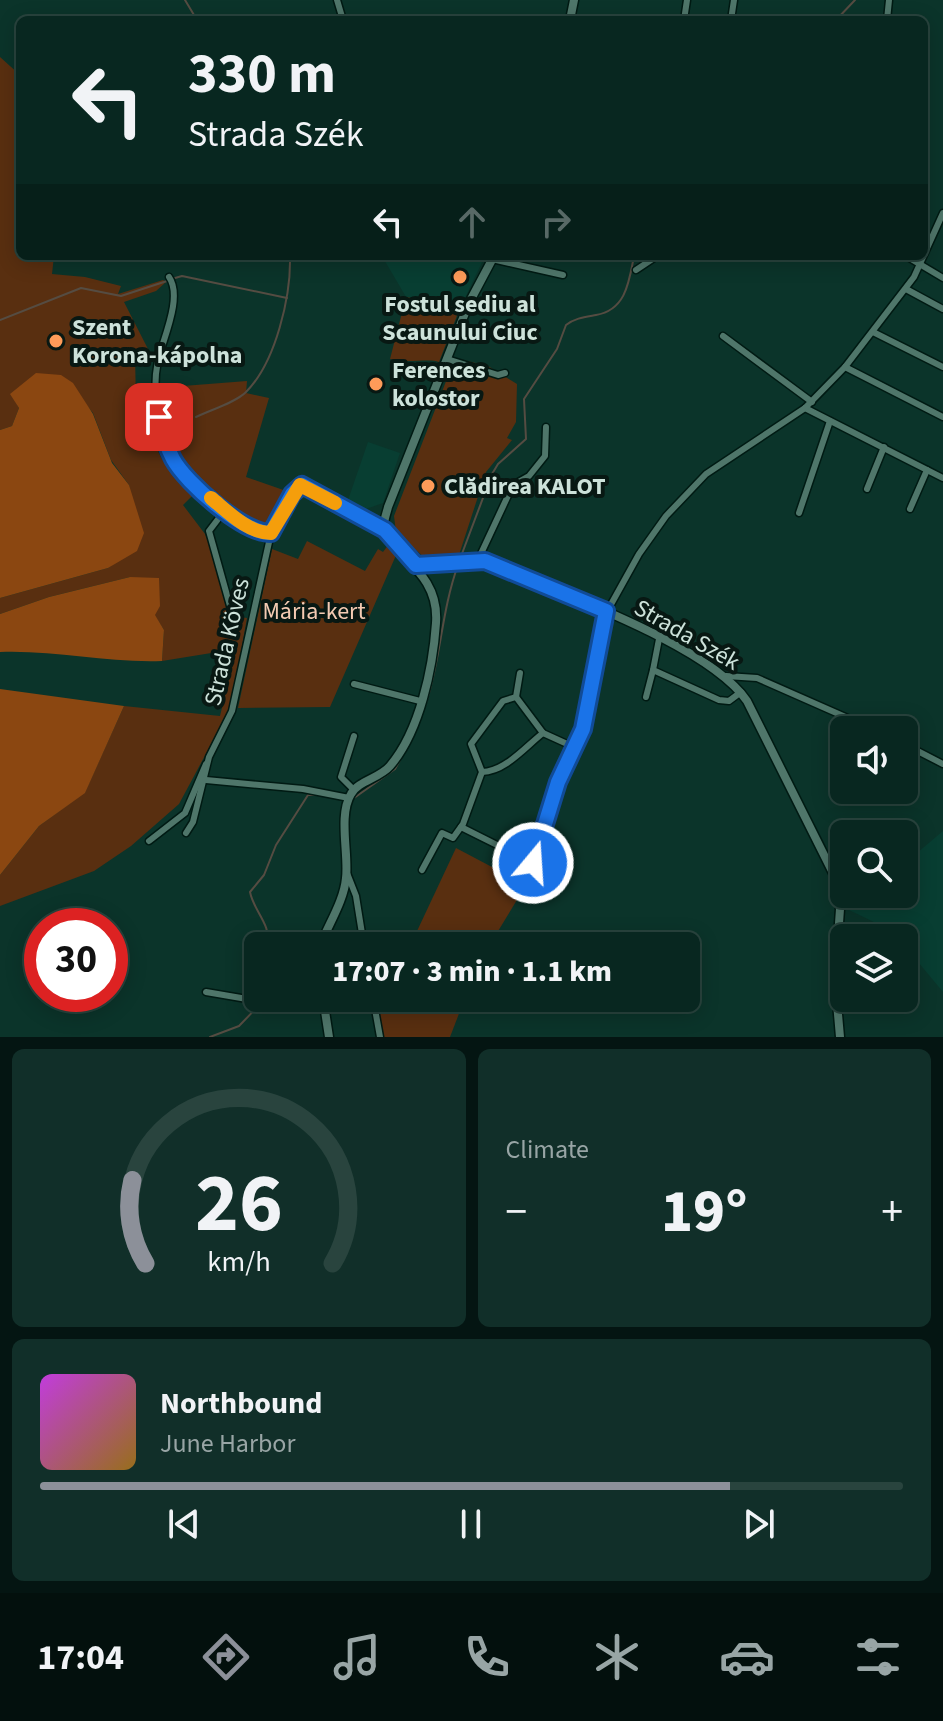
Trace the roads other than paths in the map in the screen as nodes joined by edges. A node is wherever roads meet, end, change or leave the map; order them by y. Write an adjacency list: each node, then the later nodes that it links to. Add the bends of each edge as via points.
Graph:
1 (943, 213): 2 (street)
2 (928, 248)
3 (492, 260): 17 (street, via 472,294)
4 (501, 260): 10 (street)
5 (651, 260): 9 (street)
6 (911, 260): 8 (street)
7 (923, 260): 8 (street)
8 (920, 267): 12 (street); 13 (street)
9 (636, 270)
10 (563, 275)
11 (169, 277): 31 (street, via 173,294 156,373 159,417 178,467)
12 (943, 278)
13 (906, 289): 14 (street); 15 (street)
14 (943, 309)
15 (873, 332): 18 (street); 19 (street)
16 (723, 336): 21 (street)
17 (447, 359): 20 (street); 33 (street, via 394,490)
18 (845, 367): 21 (street); 23 (street)
19 (943, 367)
20 (505, 373)
21 (812, 402): 22 (street)
22 (805, 408): 24 (street); 37 (street, via 729,455 695,485 653,533)
23 (943, 417)
24 (830, 421): 26 (street); 32 (street)
25 (546, 427): 35 (street, via 545,456 529,476 513,485)
26 (884, 447): 27 (street); 29 (street)
27 (927, 470): 28 (street); 30 (street)
28 (943, 478)
29 (867, 489)
30 (910, 509)
31 (225, 510): 34 (street, via 256,530); 38 (street, via 209,531)
32 (799, 513)
33 (385, 530): 34 (street, Strada Köves, via 302,485); 36 (street)
34 (271, 533): 53 (street, Strada Köves, via 232,711)
35 (478, 560): 36 (street, Strada Szék); 37 (street, Strada Szék)
36 (416, 565): 47 (street, via 433,590 436,608)
37 (606, 611): 39 (street, Strada Szék); 51 (street)
38 (232, 613)
39 (659, 639): 40 (street); 42 (street, Strada Szék)
40 (653, 670): 44 (street, via 719,700 729,701); 46 (street)
41 (520, 673): 45 (street)
42 (726, 676): 44 (street, Strada Szék); 48 (street, via 757,678)
43 (354, 684): 47 (street)
44 (741, 692): 72 (street, Strada Szék, via 836,879)
45 (516, 697): 49 (street); 55 (street, via 503,701 471,744)
46 (646, 697)
47 (420, 701): 57 (street, via 394,761)
48 (843, 716)
49 (543, 733): 51 (street); 55 (street, via 508,762)
50 (354, 736): 57 (street, via 341,777)
51 (576, 748): 59 (street, via 558,782 533,863)
52 (918, 751): 54 (street)
53 (209, 757): 56 (street, Strada Köves); 58 (street, Strada Köves)
54 (943, 764)
55 (482, 772): 59 (street)
56 (206, 780): 57 (street); 58 (street, Strada Köves)
57 (351, 797): 62 (street, via 343,847)
58 (190, 808): 60 (street, Strada Köves, via 193,822); 61 (street, Strada Köves)
59 (461, 827): 63 (street, via 453,838 442,833)
60 (186, 833)
61 (149, 841)
62 (346, 870): 64 (street); 65 (street)
63 (422, 870)
64 (326, 932)
65 (362, 932)
66 (206, 992): 67 (street)
67 (244, 998)
68 (325, 1012): 70 (street)
69 (376, 1012): 71 (street)
70 (329, 1037)
71 (380, 1037)
72 (840, 1037)

